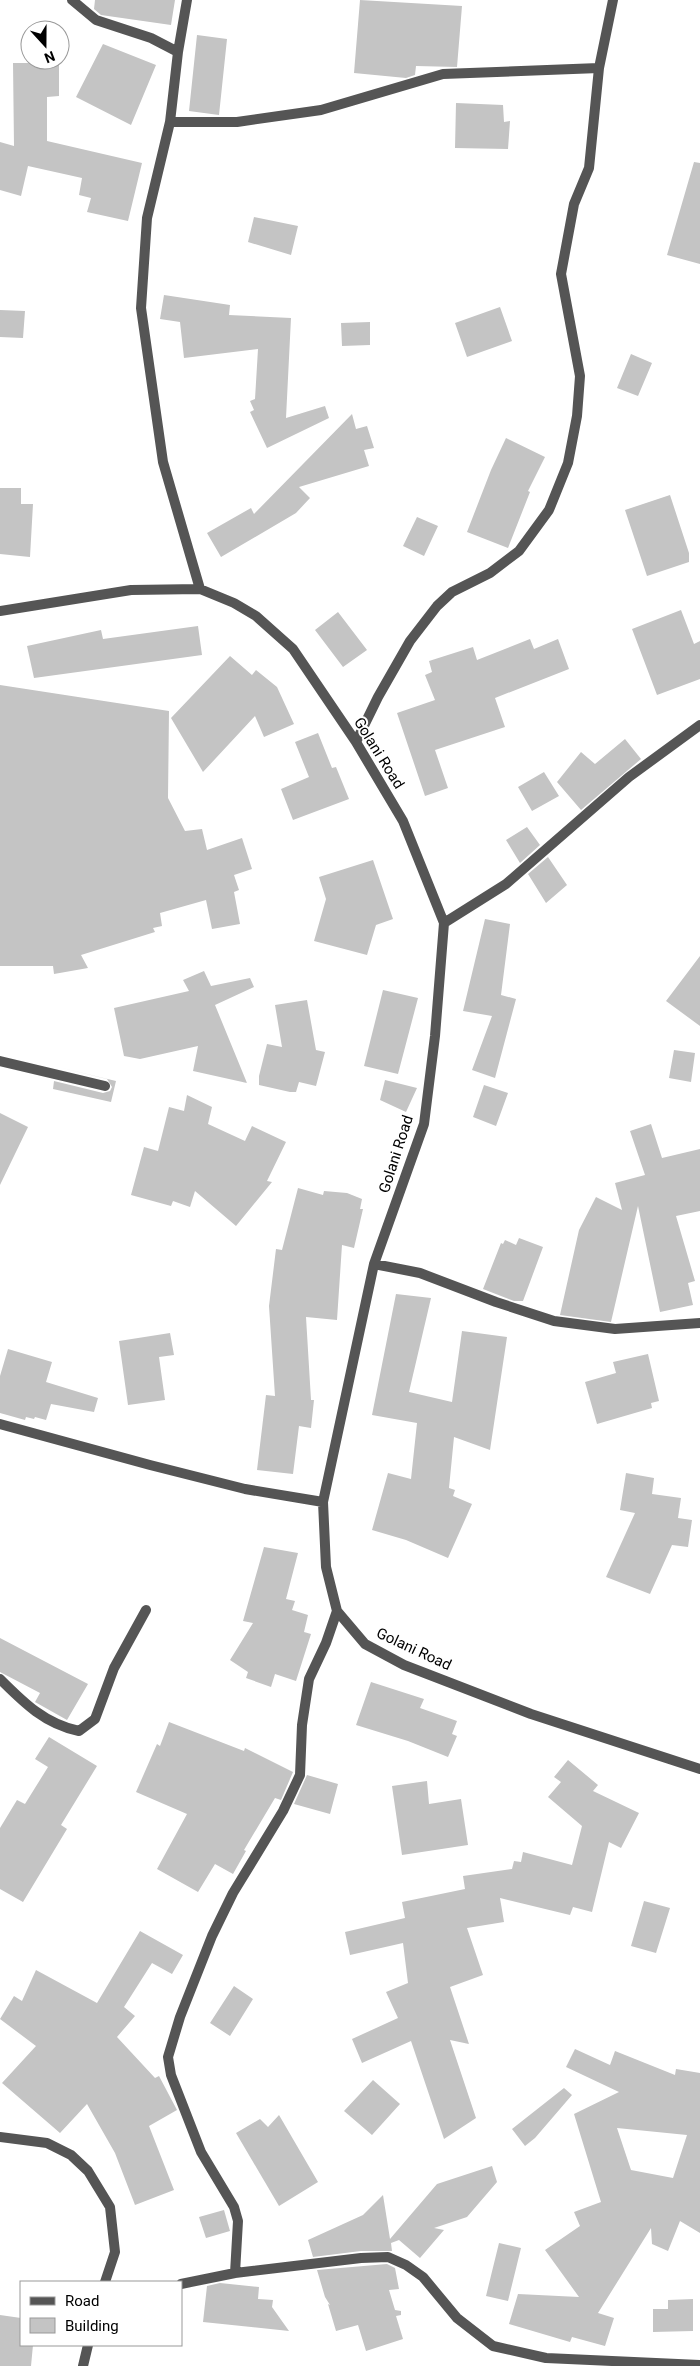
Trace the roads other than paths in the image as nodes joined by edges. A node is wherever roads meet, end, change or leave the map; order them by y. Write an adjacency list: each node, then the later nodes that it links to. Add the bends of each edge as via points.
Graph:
1 (72, 0): 4 (street, via 96,20 151,38)
2 (187, 0): 4 (street)
3 (613, 0): 5 (street)
4 (178, 52): 6 (street)
5 (599, 68): 6 (street, via 443,74 321,110 237,122); 10 (street, via 590,168 574,204 561,274 580,376 577,416 568,462 549,510 519,551 490,573 452,592 410,641)
6 (170, 122): 7 (street, via 147,218 141,308 163,462)
7 (200, 589): 8 (street, Golani Road, via 131,590); 10 (street, Golani Road, via 256,616 293,649)
8 (0, 610)
9 (700, 725): 11 (street, via 629,777 506,884)
10 (356, 742): 11 (street, Golani Road, via 404,821)
11 (444, 923): 14 (street, Golani Road, via 424,1124)
12 (0, 1061): 13 (street)
13 (106, 1086)
14 (374, 1264): 15 (street, via 420,1273 554,1321 615,1329); 17 (street, Golani Road)
15 (699, 1326)
16 (0, 1424): 17 (street, via 235,1486)
17 (323, 1502): 19 (street, Golani Road, via 326,1567)
18 (146, 1610): 20 (street, via 114,1668 95,1719 79,1731 57,1726 29,1708)
19 (337, 1611): 21 (street, Golani Road, via 364,1644 404,1665 531,1714); 23 (street, via 309,1679 302,1725 300,1775 212,1936 180,2016 168,2057 173,2082 201,2152 236,2214)
20 (0, 1679)
21 (700, 1770)
22 (0, 2137): 24 (street, via 48,2143 71,2155 88,2171 110,2206 114,2252)
23 (235, 2273): 25 (street); 27 (street, via 388,2257 422,2277 457,2318 493,2346 546,2358)
24 (104, 2281)
25 (182, 2284)
26 (88, 2346): 28 (street)
27 (700, 2365)
28 (83, 2366)

